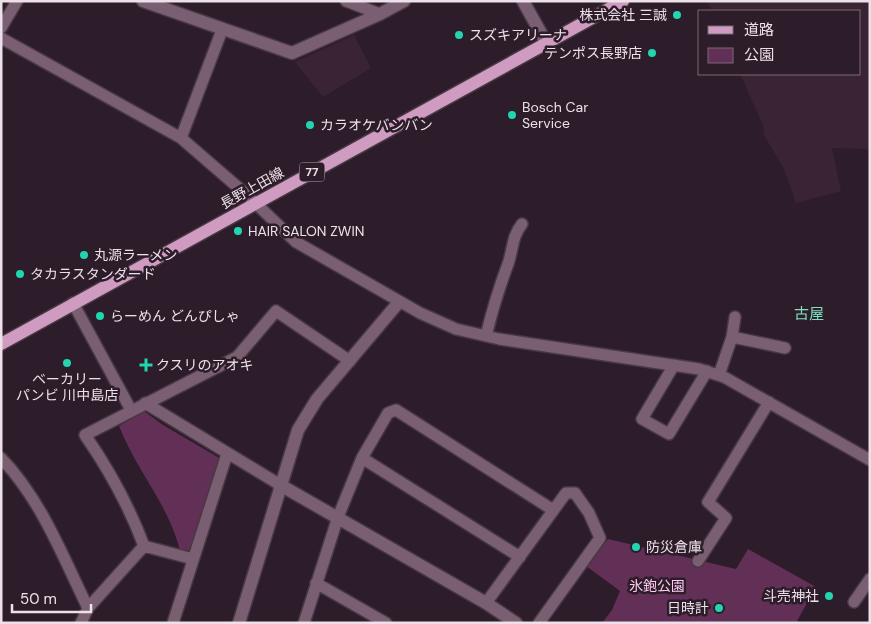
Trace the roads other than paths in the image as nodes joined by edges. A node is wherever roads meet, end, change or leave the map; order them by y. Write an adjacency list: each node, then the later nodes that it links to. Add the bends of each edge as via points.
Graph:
1 (17, 1): 8 (street)
2 (142, 1): 9 (street)
3 (346, 1): 7 (street)
4 (404, 1): 7 (street)
5 (522, 1): 11 (street)
6 (624, 1): 11 (main road, 長野上田線 / 77)
7 (380, 14): 9 (street, via 292,53)
8 (1, 28)
9 (222, 30): 12 (street)
10 (1, 38): 12 (street)
11 (548, 44): 13 (main road, 長野上田線 / 77)
12 (181, 138): 13 (street)
13 (255, 203): 15 (street, via 296,242); 16 (main road, 長野上田線 / 77)
14 (522, 224): 18 (street, via 515,233)
15 (399, 302): 18 (street, via 456,329); 22 (street)
16 (73, 303): 20 (main road, 長野上田線 / 77); 28 (street)
17 (735, 317): 19 (street)
18 (486, 336): 23 (street)
19 (732, 336): 21 (street); 25 (street)
20 (1, 344)
21 (785, 348)
22 (350, 361): 27 (street, via 276,311 237,357); 33 (street, via 317,399 298,430)
23 (674, 365): 24 (street); 24 (street, via 642,419 669,434)
24 (707, 371): 25 (street)
25 (719, 376): 26 (street)
26 (768, 402): 32 (street); 39 (street, via 708,502 726,518)
27 (145, 403): 28 (street); 29 (street)
28 (131, 410): 36 (street, via 85,435 130,507)
29 (227, 454): 33 (street); 38 (street)
30 (1, 458): 44 (street, via 19,476 32,497)
31 (362, 458): 34 (street, via 388,413 396,410); 35 (street); 37 (street)
32 (870, 460)
33 (282, 486): 35 (street); 47 (street)
34 (553, 510): 37 (street); 51 (street, via 566,493 575,493 589,512 600,538)
35 (338, 517): 41 (street); 43 (street)
36 (144, 546): 38 (street); 44 (street)
37 (520, 557): 43 (street)
38 (193, 559): 46 (street)
39 (698, 561)
40 (870, 579): 42 (street)
41 (316, 583): 48 (street); 49 (street)
42 (854, 602)
43 (486, 603): 50 (street)
44 (88, 608): 45 (street)
45 (81, 623)
46 (173, 623)
47 (239, 623)
48 (304, 623)
49 (386, 623)
50 (516, 623)
51 (539, 623)

